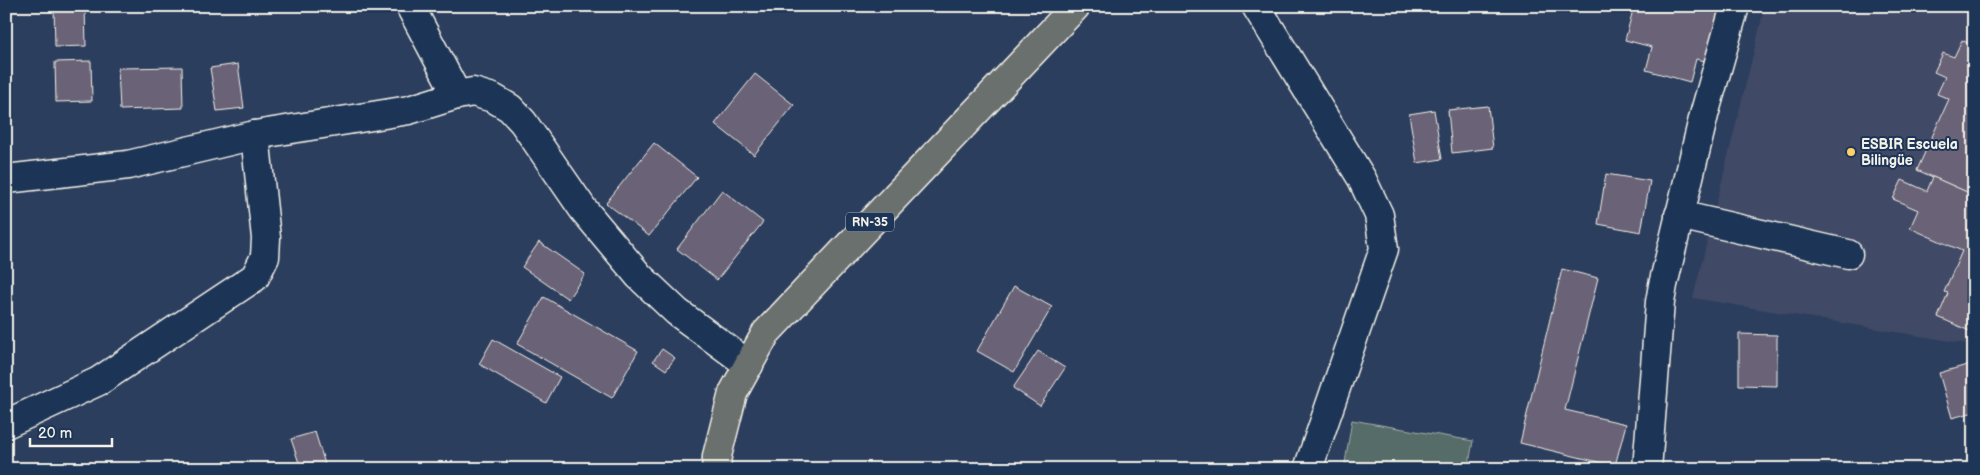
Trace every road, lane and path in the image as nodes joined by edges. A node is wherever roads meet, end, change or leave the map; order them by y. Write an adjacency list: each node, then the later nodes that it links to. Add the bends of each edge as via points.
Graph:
1 (410, 6): 5 (street)
2 (1076, 6): 10 (main road, RN-35, via 766,334)
3 (1256, 6): 13 (street, via 1362,178 1379,215 1384,249)
4 (1735, 6): 8 (street)
5 (457, 94): 6 (street, via 408,110); 10 (street, via 473,92 510,108 583,209 639,276 677,312)
6 (255, 135): 7 (street, via 128,164); 11 (street, via 266,238 265,257 255,277 99,381)
7 (6, 179)
8 (1679, 215): 9 (street); 14 (street, via 1660,302)
9 (1848, 254)
10 (749, 365): 12 (main road, RN-35, via 733,393)
11 (6, 424)
12 (716, 469)
13 (1308, 469)
14 (1647, 469)

